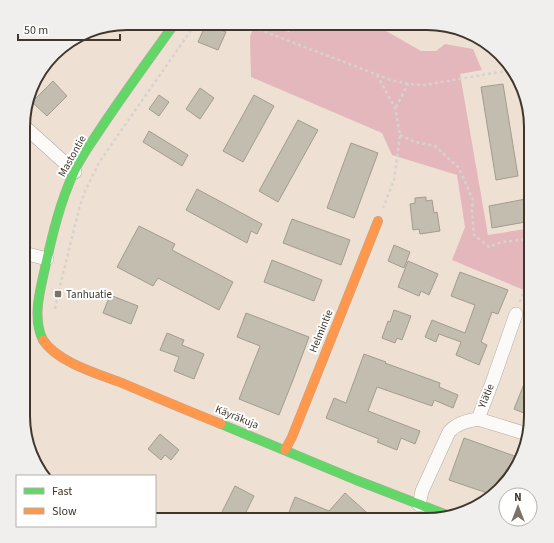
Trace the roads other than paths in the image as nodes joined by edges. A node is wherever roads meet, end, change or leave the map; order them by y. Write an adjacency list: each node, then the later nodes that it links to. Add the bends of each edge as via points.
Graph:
1 (170, 30): 3 (street, Mastontie, via 114,109)
2 (30, 132): 3 (street)
3 (75, 172): 6 (street, Mastontie, via 64,196)
4 (378, 221): 11 (street, Helmintie)
5 (30, 254): 6 (street)
6 (47, 259): 8 (street, Mastontie)
7 (516, 314): 9 (street, Ylätie)
8 (38, 321): 11 (street, Käyräkuja, via 39,332 46,345 64,358)
9 (478, 418): 10 (street); 12 (street, Ylätie, via 460,423 448,432 422,491)
10 (522, 433)
11 (285, 450): 12 (street, Käyräkuja)
12 (419, 505): 13 (street, Käyräkuja)
13 (439, 512)

